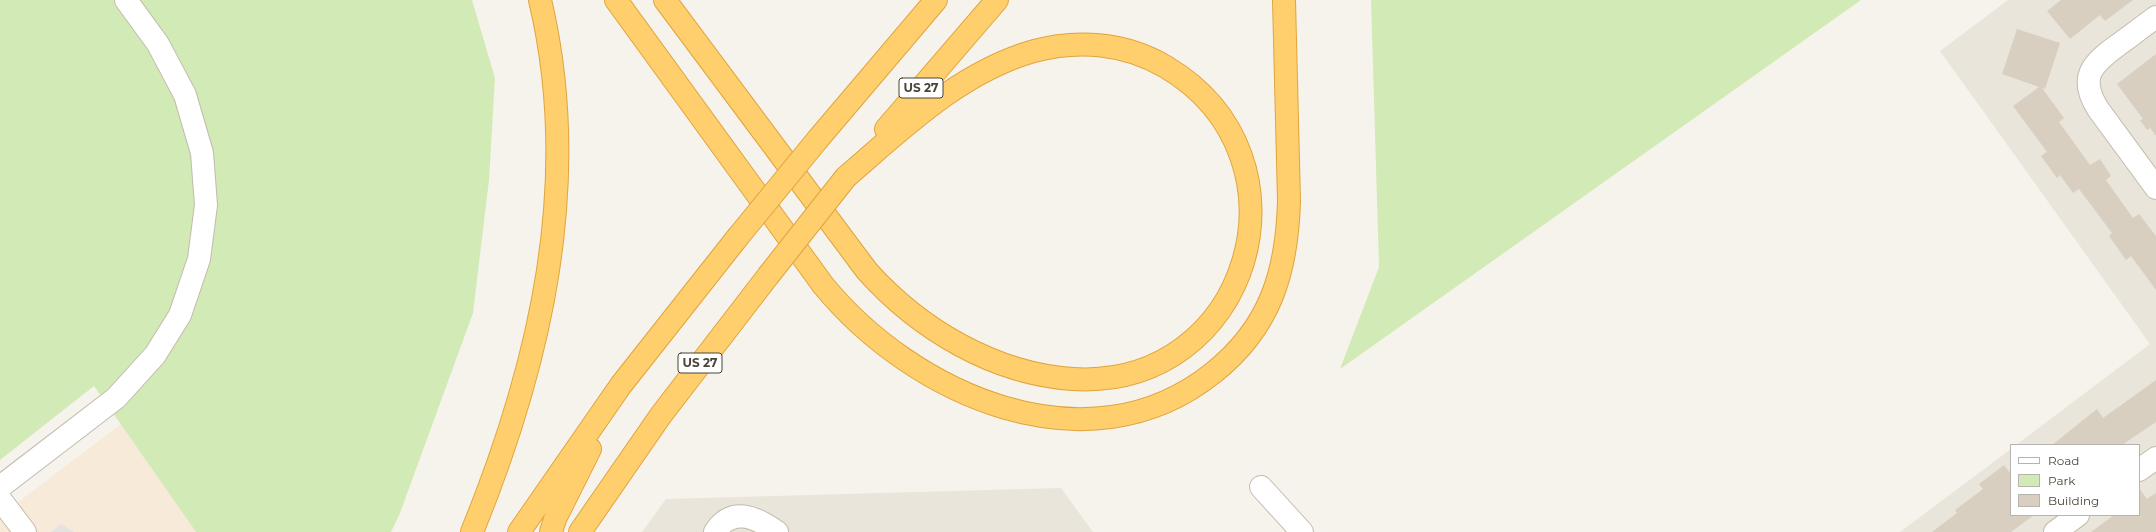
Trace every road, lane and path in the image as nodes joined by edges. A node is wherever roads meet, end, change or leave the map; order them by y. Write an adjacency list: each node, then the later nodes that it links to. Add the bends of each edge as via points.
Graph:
1 (126, 0): 14 (street, via 158,44 186,95 202,153 206,205 199,259 180,315 154,355 116,398)
2 (540, 0): 20 (highway, via 553,68 557,124 558,178 550,263 520,394)
3 (616, 0): 7 (highway, via 823,285 869,332 894,353 921,370 979,398 1042,416 1088,419 1117,417 1143,411 1176,397 1204,380 1222,367 1253,331 1275,290 1284,264 1290,201)
4 (665, 0): 9 (highway, via 867,271 916,317 946,337 988,358 1034,374 1088,380 1111,378 1166,359 1195,338 1221,308 1239,275 1250,234 1250,186 1243,160 1218,110 1180,75 1158,62 1135,52 1108,46 1084,43 1057,46 1032,52 978,74 931,106)
5 (936, 0): 11 (highway, bridge, via 818,139)
6 (997, 0): 9 (highway, US 27)
7 (1284, 0)
8 (2156, 17): 10 (street, via 2099,59 2092,69 2088,82 2091,96 2098,109)
9 (846, 177): 23 (highway, US 27, bridge, via 666,409)
10 (2156, 188)
11 (621, 385): 21 (highway); 22 (highway, via 555,518)
12 (2156, 458): 13 (street)
13 (2140, 469)
14 (0, 487)
15 (1261, 487): 25 (street)
16 (0, 499): 19 (street)
17 (2077, 516): 26 (street)
18 (718, 527): 24 (street, via 731,517 752,518)
19 (25, 532)
20 (472, 532)
21 (519, 532)
22 (551, 532)
23 (580, 532)
24 (777, 532)
25 (1302, 532)
26 (2055, 532)

